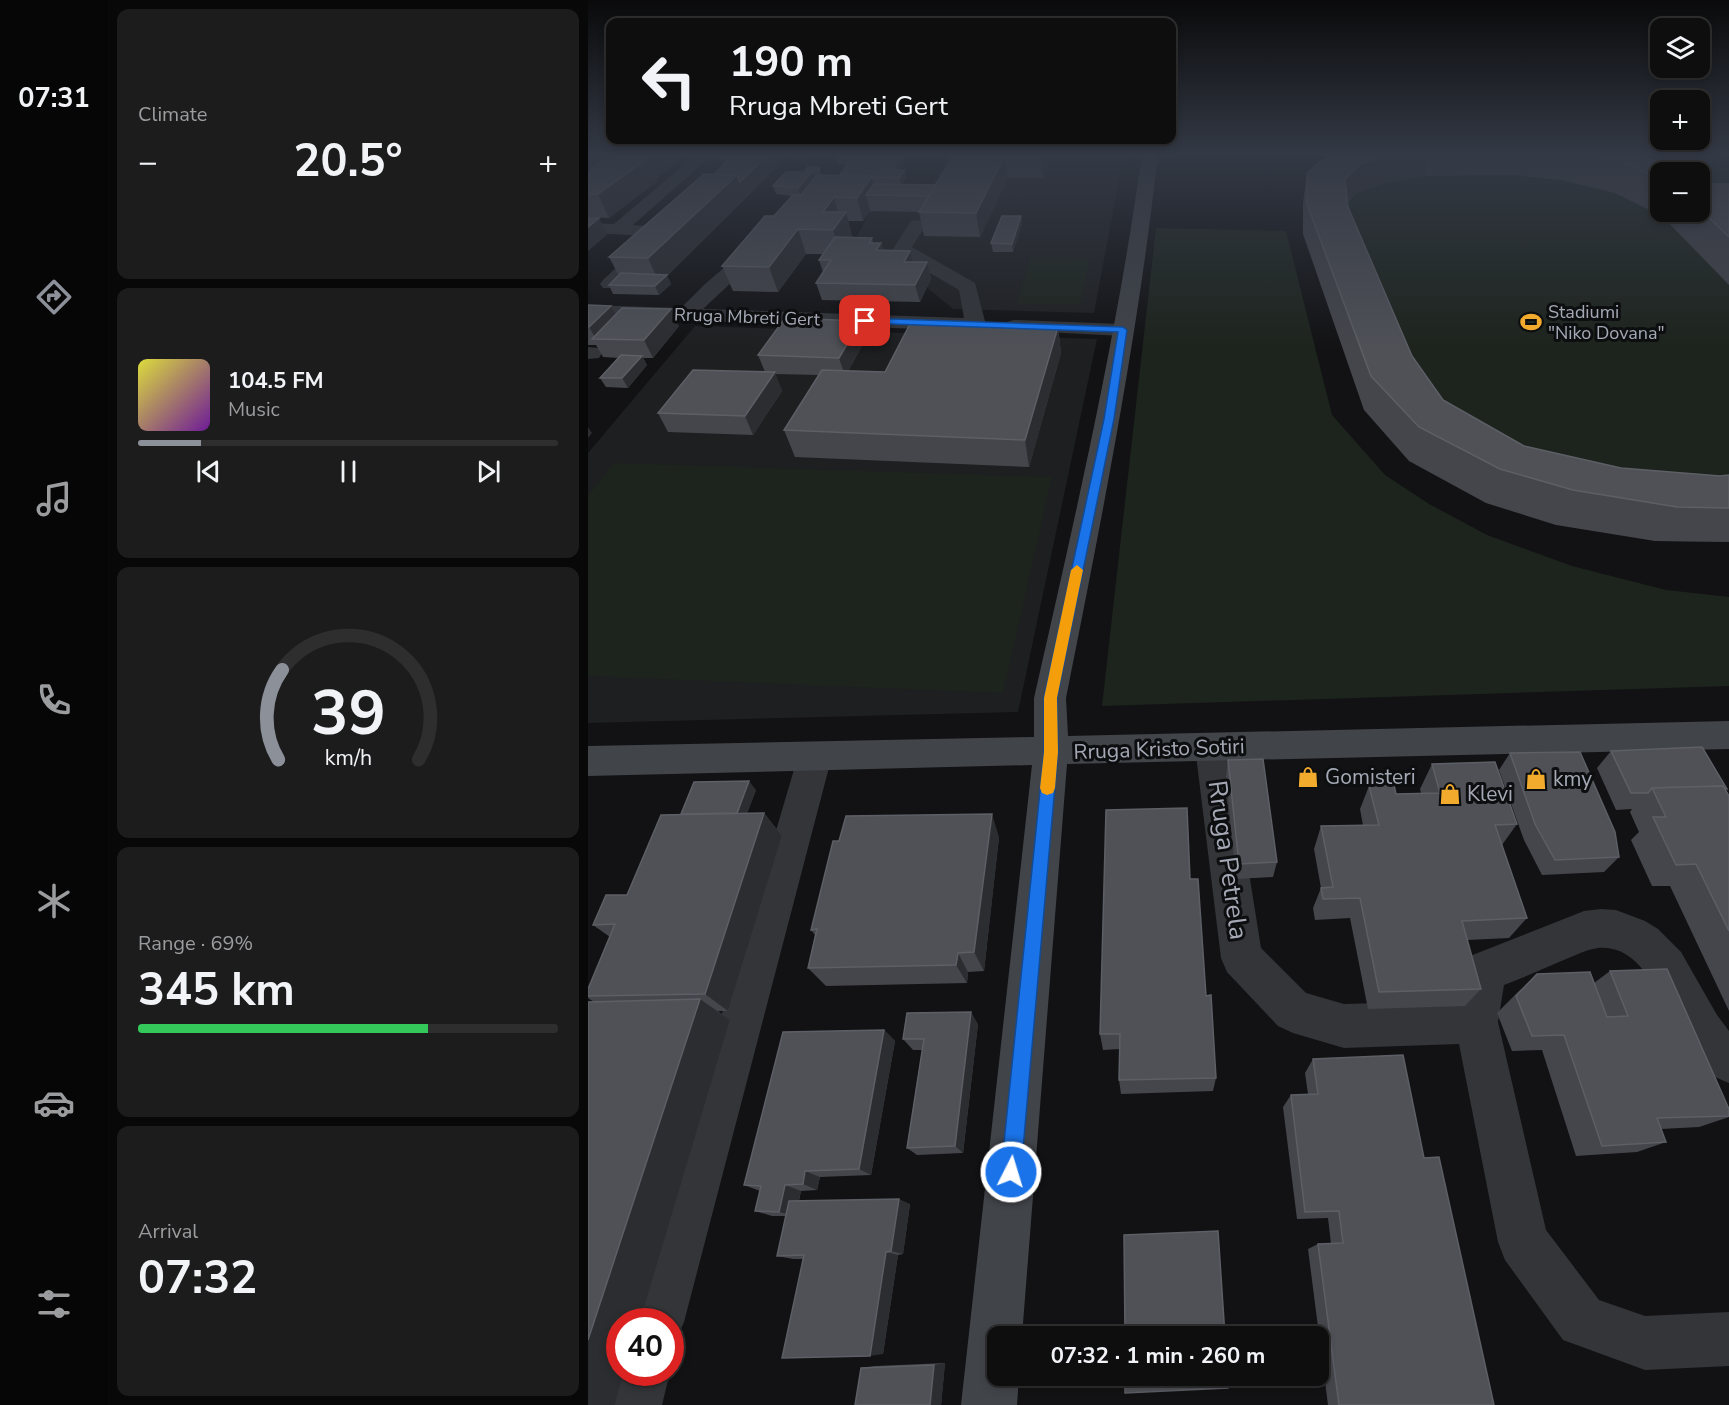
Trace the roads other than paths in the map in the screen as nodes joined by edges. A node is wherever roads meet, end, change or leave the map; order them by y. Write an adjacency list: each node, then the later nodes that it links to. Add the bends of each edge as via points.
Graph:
1 (630, 219): 5 (street)
2 (1142, 219): 11 (street)
3 (917, 225): 10 (street, via 902,249 968,287)
4 (588, 228): 5 (street)
5 (618, 229): 7 (street, via 662,234)
6 (773, 232): 9 (street)
7 (610, 284)
8 (588, 311): 9 (street, Rruga Mbreti Gert)
9 (687, 314): 10 (street, Rruga Mbreti Gert)
10 (976, 325): 11 (street, Rruga Mbreti Gert)
11 (1123, 330): 15 (street, via 1109,419 1050,698)
12 (1729, 735): 13 (street, Rruga Kristo Sotiri)
13 (1693, 736): 14 (street, Rruga Kristo Sotiri); 18 (street)
14 (1212, 747): 15 (street, Rruga Kristo Sotiri); 19 (street, Rruga Petrela, via 1242,958 1293,1011 1344,1026)
15 (1051, 752): 16 (street, Rruga Kristo Sotiri); 25 (street)
16 (815, 756): 17 (street, Rruga Kristo Sotiri); 21 (street)
17 (588, 761)
18 (1711, 765)
19 (1476, 1022): 20 (street, via 1485,971 1585,931 1609,928 1626,932 1654,950 1674,975 1698,1026); 22 (street, via 1523,1242 1582,1321 1645,1343)
20 (1729, 1061)
21 (661, 1308)
22 (1729, 1339)
23 (639, 1386): 24 (street)
24 (634, 1405)
25 (989, 1405)

